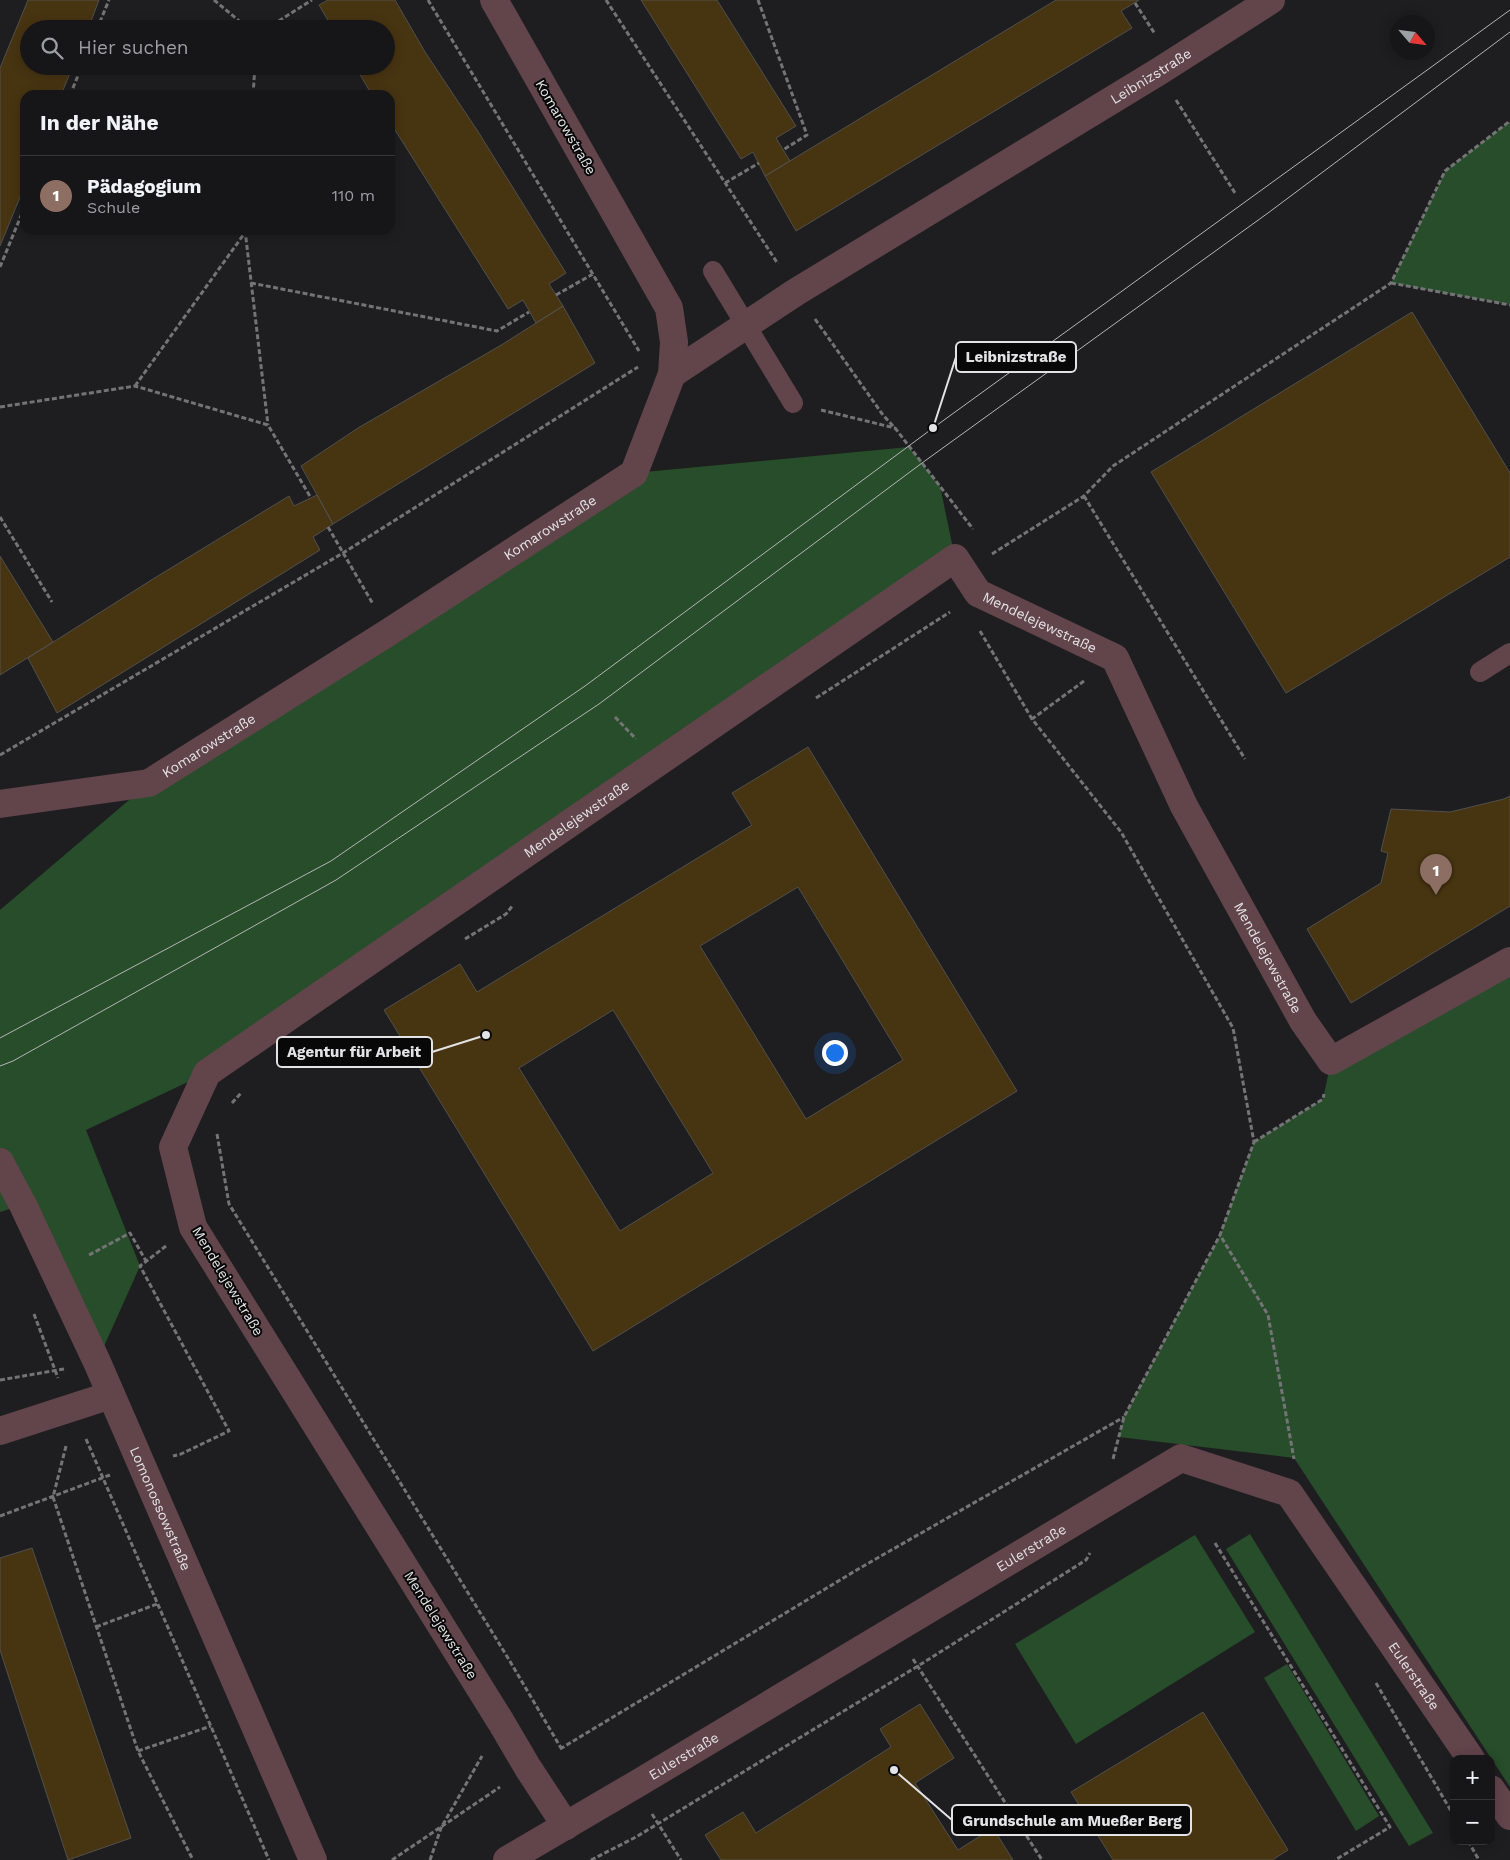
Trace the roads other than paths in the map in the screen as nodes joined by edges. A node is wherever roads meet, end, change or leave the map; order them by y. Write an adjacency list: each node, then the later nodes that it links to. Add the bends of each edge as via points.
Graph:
1 (494, 0): 5 (street, Komarowstraße, via 669,308 674,342)
2 (1271, 0): 4 (street, Leibnizstraße)
3 (713, 270): 4 (lane)
4 (746, 325): 5 (street, Leibnizstraße); 6 (lane)
5 (672, 374): 9 (street, Komarowstraße, via 634,473 389,632 149,783)
6 (793, 403)
7 (1510, 654): 8 (lane)
8 (1480, 672)
9 (2, 798)
10 (1510, 962): 17 (street, Mendelejewstraße, via 1331,1061 1303,1020 1184,806 1115,658 971,598 955,558 207,1073 173,1147 193,1227)
11 (0, 1162): 12 (street, Lomonossowstraße)
12 (111, 1394): 13 (street); 18 (street, Lomonossowstraße)
13 (0, 1431)
14 (1468, 1755): 17 (street, Eulerstraße, via 1289,1493 1181,1458)
15 (1495, 1795): 16 (street)
16 (1510, 1816)
17 (566, 1826): 19 (street, Eulerstraße)
18 (313, 1860)
19 (507, 1860)

